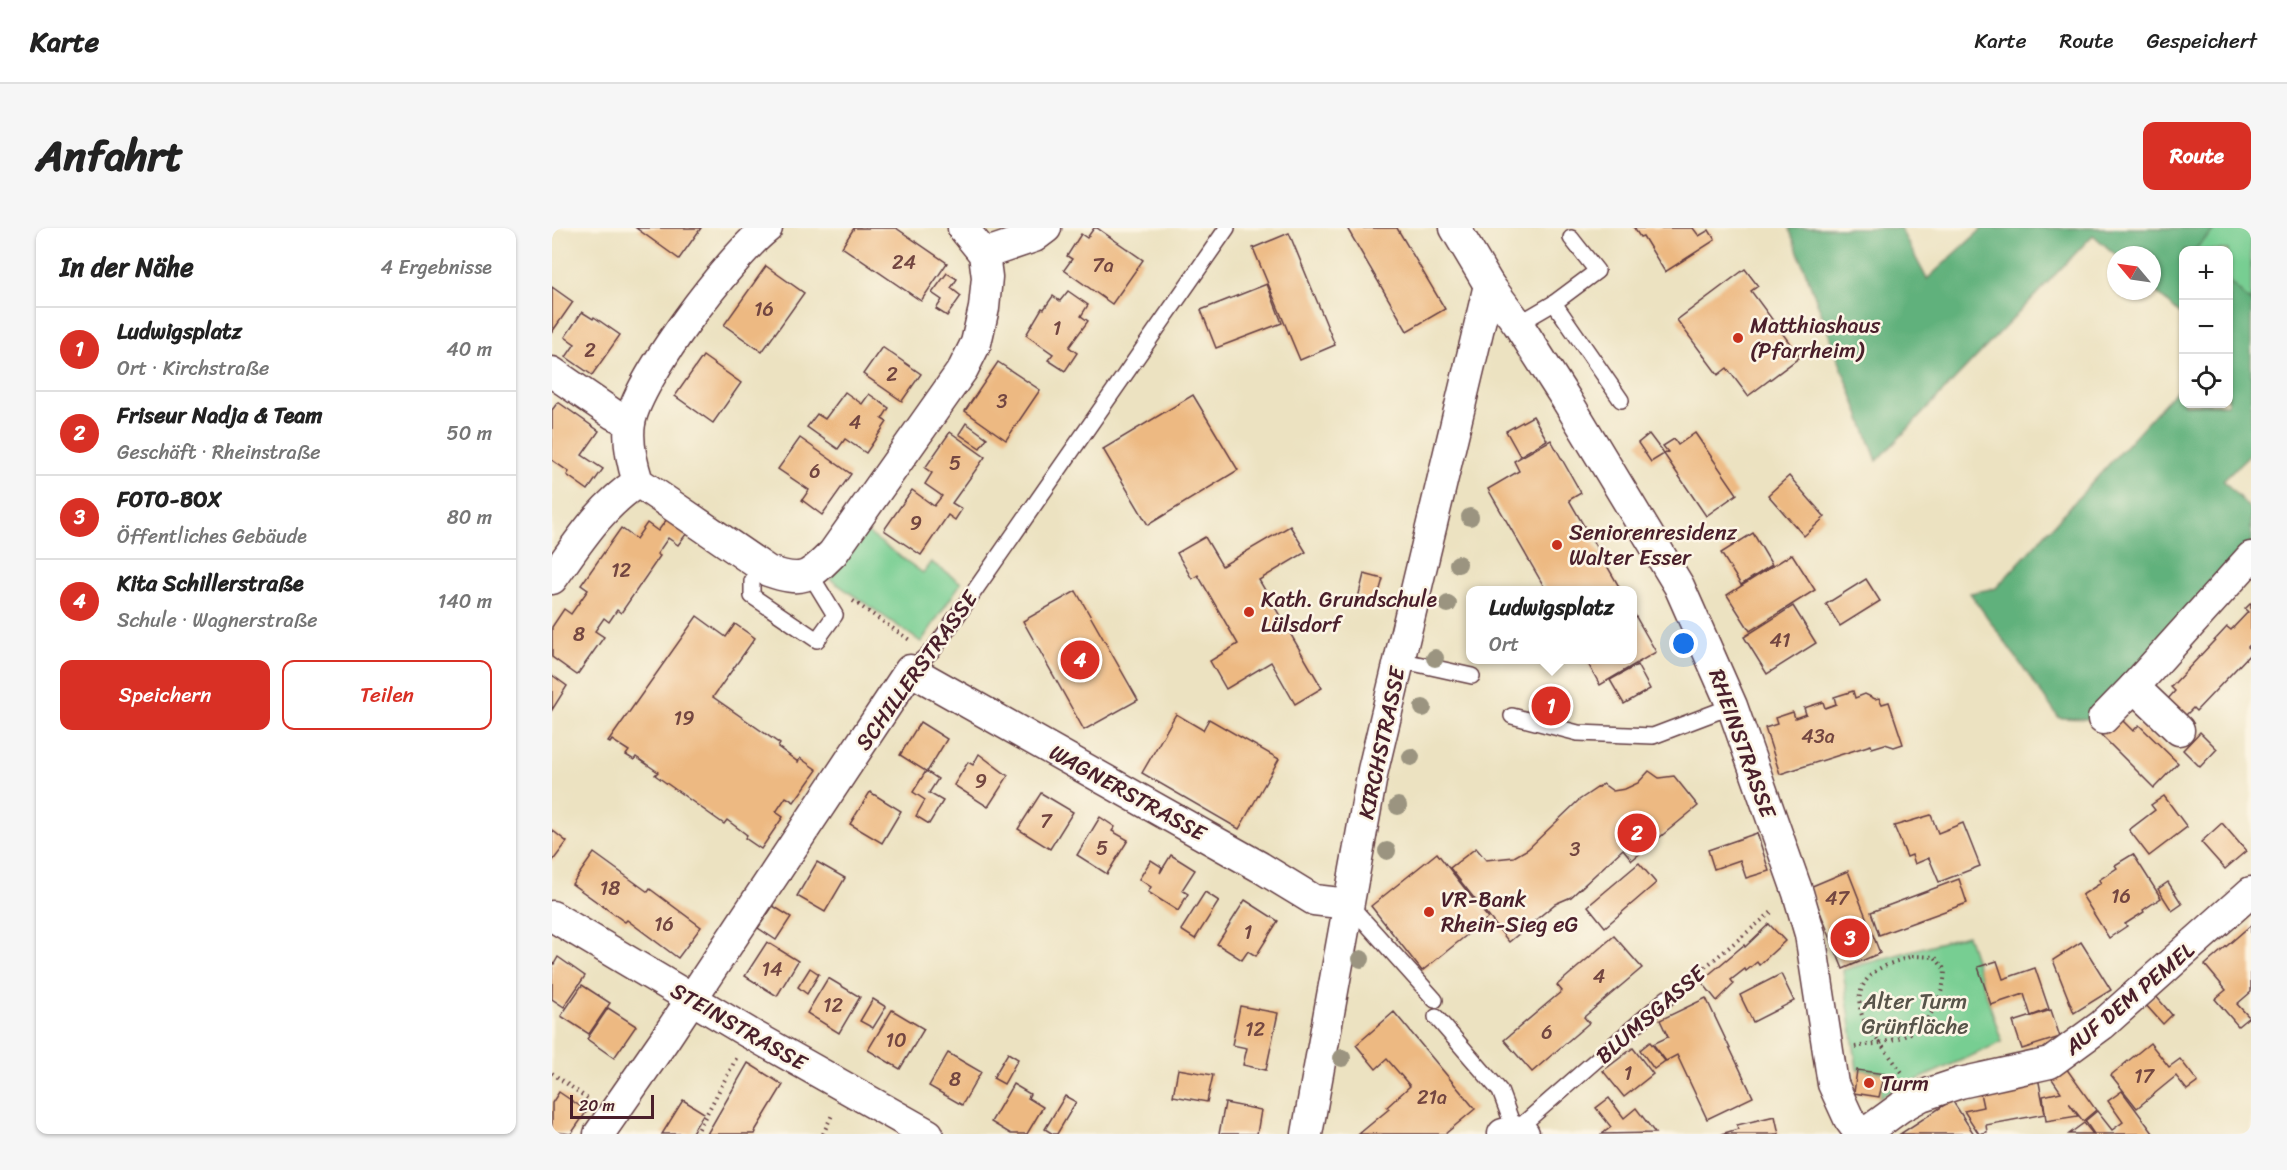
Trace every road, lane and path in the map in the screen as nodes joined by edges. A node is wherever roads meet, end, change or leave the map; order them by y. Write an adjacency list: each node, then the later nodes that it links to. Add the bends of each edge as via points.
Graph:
1 (963, 228): 7 (street)
2 (1046, 228): 7 (street, via 1034,237)
3 (1227, 228): 21 (lane, SCHILLERSTRASSE)
4 (1455, 228): 8 (street, RHEINSTRASSE)
5 (762, 229): 13 (street, via 693,312 641,394)
6 (1571, 238): 9 (lane, via 1597,271)
7 (984, 254): 17 (street, via 984,308 976,343 967,360 833,553)
8 (1489, 285): 10 (street, RHEINSTRASSE); 20 (street, KIRCHSTRASSE)
9 (1554, 303): 10 (lane); 12 (lane)
10 (1518, 324): 24 (street, RHEINSTRASSE, via 1679,586)
11 (552, 372): 13 (street)
12 (1621, 400)
13 (630, 422): 14 (street, via 631,453)
14 (638, 482): 16 (street); 18 (street, via 594,520)
15 (2251, 557): 23 (street)
16 (762, 566): 17 (street, via 791,579); 17 (lane, via 752,581 752,596 817,640 835,615)
17 (810, 574)
18 (552, 579)
19 (852, 600): 21 (path)
20 (1399, 660): 22 (lane); 30 (street, KIRCHSTRASSE)
21 (920, 662): 30 (street, WAGNERSTRASSE, via 1314,900); 32 (street, SCHILLERSTRASSE)
22 (1472, 676)
23 (2134, 687): 26 (street); 27 (street)
24 (1732, 706): 25 (lane, via 1653,736 1578,733); 29 (street, RHEINSTRASSE)
25 (1512, 716)
26 (2103, 719)
27 (2179, 730)
28 (2251, 892): 40 (street, AUF DEM PEMEL, via 2102,1025 2050,1063)
29 (1798, 894): 33 (path, BLUMSGASSE); 38 (street, RHEINSTRASSE, via 1810,934)
30 (1348, 904): 34 (lane); 45 (street, KIRCHSTRASSE)
31 (552, 916): 32 (street, STEINSTRASSE)
32 (691, 998): 36 (street, STEINSTRASSE); 41 (street, SCHILLERSTRASSE)
33 (1667, 998): 42 (lane, BLUMSGASSE)
34 (1435, 1000)
35 (1436, 1017): 42 (lane, via 1500,1090)
36 (749, 1033): 43 (path); 44 (street, STEINSTRASSE)
37 (1880, 1043): 37 (path, via 1912,1033 1938,1002 1945,987 1946,970 1935,957 1912,956 1870,976 1859,995 1860,1014 1868,1031); 38 (path); 40 (path)
38 (1828, 1051): 46 (street, RHEINSTRASSE, via 1839,1100)
39 (552, 1073): 41 (path)
40 (1921, 1096): 46 (street, AUF DEM PEMEL)
41 (605, 1125)
42 (1514, 1133)
43 (696, 1134)
44 (928, 1134)
45 (1307, 1134)
46 (1862, 1134)

